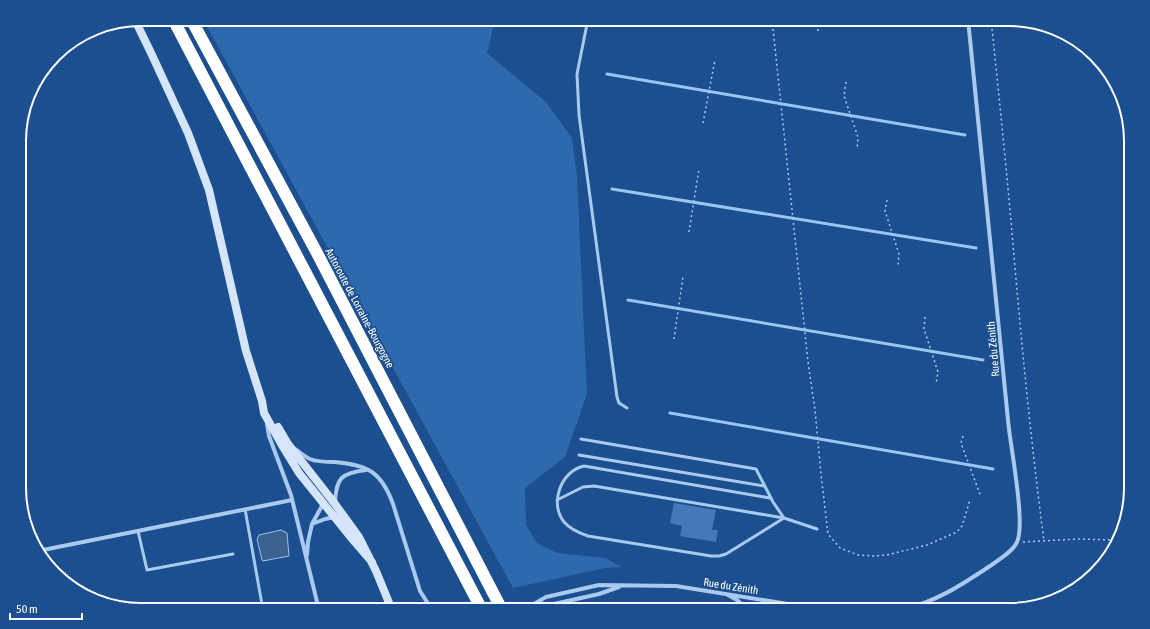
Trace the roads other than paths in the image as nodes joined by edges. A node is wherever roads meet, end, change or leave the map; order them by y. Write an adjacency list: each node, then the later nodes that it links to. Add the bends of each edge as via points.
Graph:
1 (138, 26): 6 (street, via 188,134 209,190 246,351)
2 (177, 26): 36 (highway)
3 (194, 26): 37 (highway, Autoroute de Lorraine-Bourgogne, via 317,253)
4 (587, 26): 7 (lane, via 577,74 580,114 617,397 619,403)
5 (969, 26): 42 (street, Rue du Zénith, via 1017,488 1019,537 1014,547 1000,559 958,588)
6 (262, 401): 8 (street); 10 (street)
7 (627, 408)
8 (264, 413): 16 (street, via 269,436); 18 (street, via 282,447)
9 (581, 439): 13 (lane, via 756,469)
10 (288, 444): 12 (street, via 310,459 360,465); 14 (street)
11 (579, 455): 13 (lane)
12 (367, 470): 19 (street, via 356,471 340,479 336,487); 35 (street, via 378,476 389,493 420,591)
13 (764, 486): 15 (lane)
14 (327, 494): 18 (street); 19 (street)
15 (770, 498): 17 (lane, via 584,466 573,471 565,479); 22 (lane)
16 (292, 500): 20 (street); 28 (street)
17 (557, 500): 22 (lane, via 584,487 594,486); 22 (lane, via 563,521 570,528 588,536 711,556 726,554)
18 (324, 503): 21 (street); 23 (street)
19 (335, 504): 29 (street, via 359,537)
20 (245, 509): 25 (street); 32 (lane)
21 (335, 517): 23 (street); 29 (street)
22 (784, 518): 24 (lane)
23 (312, 524): 28 (street)
24 (818, 529)
25 (138, 531): 26 (street); 27 (lane, via 147,570)
26 (44, 550)
27 (233, 554)
28 (306, 561): 33 (street)
29 (372, 562): 34 (street)
30 (623, 586): 31 (street, Rue du Zénith, via 676,586); 38 (street, Rue du Zénith, via 599,585 546,597); 39 (street, Rue du Zénith)
31 (726, 594): 40 (street); 41 (street, Rue du Zénith)
32 (262, 603)
33 (317, 603)
34 (389, 603)
35 (428, 603)
36 (478, 603)
37 (498, 603)
38 (536, 603)
39 (558, 603)
40 (740, 603)
41 (773, 603)
42 (921, 603)

